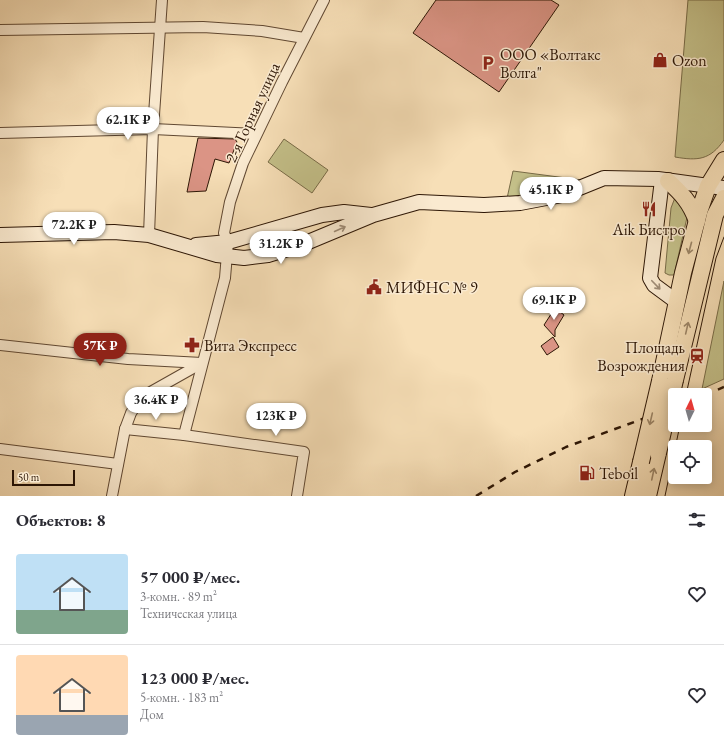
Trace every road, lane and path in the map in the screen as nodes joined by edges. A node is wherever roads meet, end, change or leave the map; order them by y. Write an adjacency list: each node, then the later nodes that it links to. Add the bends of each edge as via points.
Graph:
1 (162, 0): 3 (street)
2 (324, 0): 5 (street, 2-я Горная улица)
3 (160, 27): 4 (street); 5 (street, via 262,31); 6 (street)
4 (0, 30)
5 (304, 38): 8 (street, 2-я Горная улица)
6 (153, 130): 7 (street); 8 (street); 17 (street)
7 (0, 133)
8 (256, 134): 18 (street, 2-я Горная улица, via 230,202 224,233)
9 (724, 160): 11 (main road)
10 (665, 180): 11 (street); 14 (street, via 604,178 562,195 531,201 484,205 419,202); 15 (main road, via 692,206); 21 (street, one-way to 21, via 650,278 654,285)
11 (708, 186): 12 (street); 15 (main road)
12 (724, 188)
13 (724, 198): 24 (main road, one-way to 13, via 715,215)
14 (373, 215): 18 (street, via 344,212 322,215); 20 (street, one-way to 14, via 244,258 268,255 301,245)
15 (697, 221): 21 (main road, one-way to 21)
16 (0, 235): 17 (street, via 114,232)
17 (148, 235): 19 (street)
18 (228, 242): 19 (street); 20 (street, 2-я Горная улица)
19 (182, 245): 20 (street)
20 (227, 256): 23 (street, via 225,278)
21 (677, 302): 24 (main road)
22 (0, 345): 23 (street, via 128,359)
23 (202, 363): 25 (street, via 138,402); 26 (street)
24 (668, 380): 31 (main road, one-way to 31, bridge, via 641,462); 32 (main road, one-way to 24, bridge, via 658,453)
25 (125, 429): 26 (street); 28 (street)
26 (184, 434): 30 (street, via 304,452)
27 (0, 449): 28 (street)
28 (118, 464): 29 (street)
29 (112, 496)
30 (298, 496)
31 (633, 496)
32 (648, 496)

